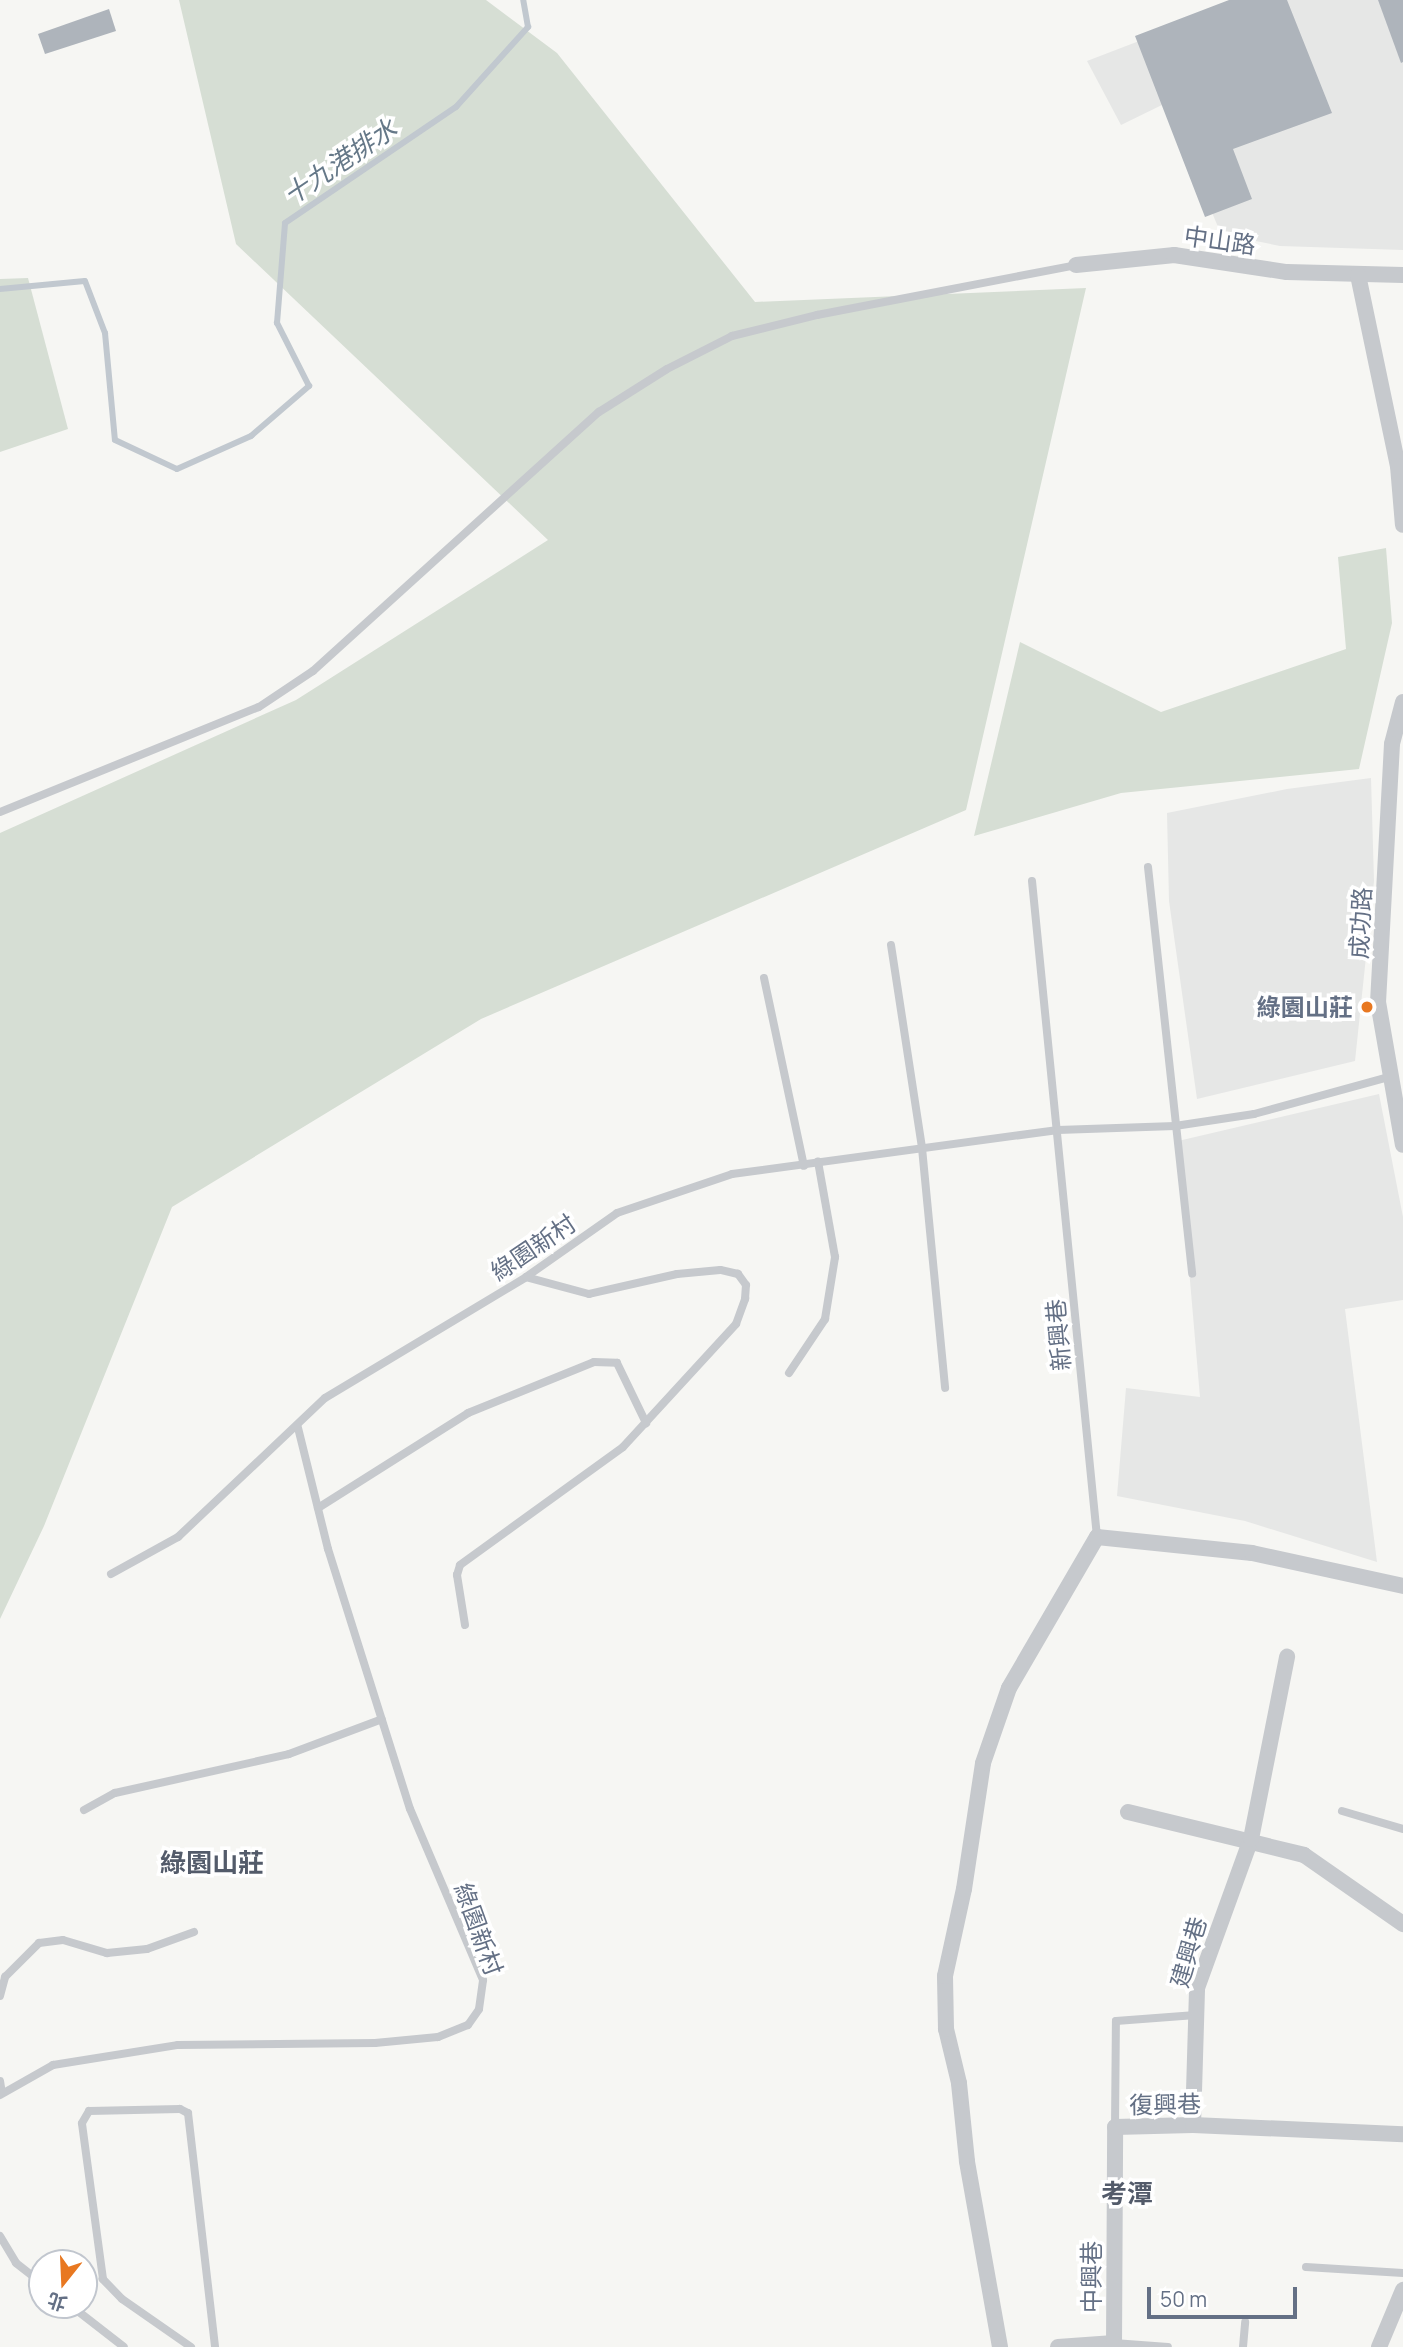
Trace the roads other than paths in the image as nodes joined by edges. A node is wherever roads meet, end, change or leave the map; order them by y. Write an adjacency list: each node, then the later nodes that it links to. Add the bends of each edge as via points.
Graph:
1 (1076, 265): 2 (street, 中山路, via 1174,256 1287,272); 6 (lane, via 732,336 667,369 599,412 313,671 259,707)
2 (1358, 275): 3 (street, 中山路); 4 (street, via 1398,466)
3 (1403, 275)
4 (1403, 525)
5 (1403, 702): 11 (street, 成功路, via 1392,744 1378,1002)
6 (0, 812)
7 (1148, 867): 12 (lane)
8 (1032, 881): 13 (lane, 新興巷)
9 (891, 945): 15 (lane)
10 (764, 978): 17 (lane)
11 (1392, 1076): 12 (lane, via 1254,1114); 14 (street, 成功路)
12 (1175, 1126): 13 (lane); 18 (lane)
13 (1058, 1130): 15 (lane); 25 (lane, 新興巷)
14 (1403, 1146)
15 (922, 1148): 16 (lane, 綠園新村); 21 (lane)
16 (818, 1162): 17 (lane, 綠園新村); 20 (lane, via 835,1257 825,1319)
17 (804, 1166): 19 (lane, 綠園新村, via 732,1174 617,1213)
18 (1192, 1274)
19 (526, 1277): 22 (lane, via 589,1294 677,1274 720,1270 738,1274 746,1285 736,1324); 23 (lane, 綠園新村, via 325,1398)
20 (789, 1373)
21 (945, 1388)
22 (646, 1423): 24 (lane, via 617,1363 594,1362 468,1413); 28 (lane, via 623,1447 460,1565 457,1575)
23 (298, 1428): 24 (lane, 綠園新村); 26 (lane, 綠園新村, via 238,1476 178,1536)
24 (318, 1508): 30 (lane, 綠園新村)
25 (1097, 1538): 27 (street, via 1252,1553); 56 (street, via 1009,1688 983,1763 945,1976 946,2029 959,2083 967,2161)
26 (111, 1574)
27 (1403, 1586)
28 (465, 1625)
29 (1287, 1657): 35 (street, 建興巷)
30 (382, 1719): 31 (lane, via 289,1754 115,1793); 41 (lane, 綠園新村, via 410,1809 483,1980 479,2009 468,2025 438,2037 375,2043 178,2045 53,2065)
31 (84, 1810)
32 (1342, 1811): 34 (lane)
33 (1128, 1812): 35 (street)
34 (1403, 1829)
35 (1251, 1839): 36 (street, via 1304,1855); 39 (street, 建興巷, via 1200,1977)
36 (1403, 1924)
37 (194, 1932): 38 (lane, via 147,1949 107,1953 63,1940 40,1943 5,1977)
38 (0, 1996)
39 (1196, 2015): 42 (street, 建興巷); 43 (lane, 復興巷, via 1116,2021)
40 (0, 2081): 41 (lane)
41 (1, 2094)
42 (1193, 2125): 43 (street, 復興巷); 44 (street, 復興巷)
43 (1115, 2127): 53 (street, 中興巷)
44 (1403, 2134)
45 (0, 2236): 47 (lane, via 16,2263)
46 (1306, 2267): 48 (lane)
47 (28, 2272)
48 (1403, 2273)
49 (1403, 2290): 60 (street)
50 (86, 2319): 52 (lane)
51 (1245, 2322): 59 (lane)
52 (117, 2345)
53 (1114, 2345): 57 (street, 中興巷); 58 (lane)
54 (191, 2347): 55 (lane, via 122,2299 103,2279 82,2123 89,2111 180,2109 188,2113)
55 (215, 2347)
56 (1000, 2347)
57 (1058, 2347)
58 (1168, 2347)
59 (1243, 2347)
60 (1379, 2347)

